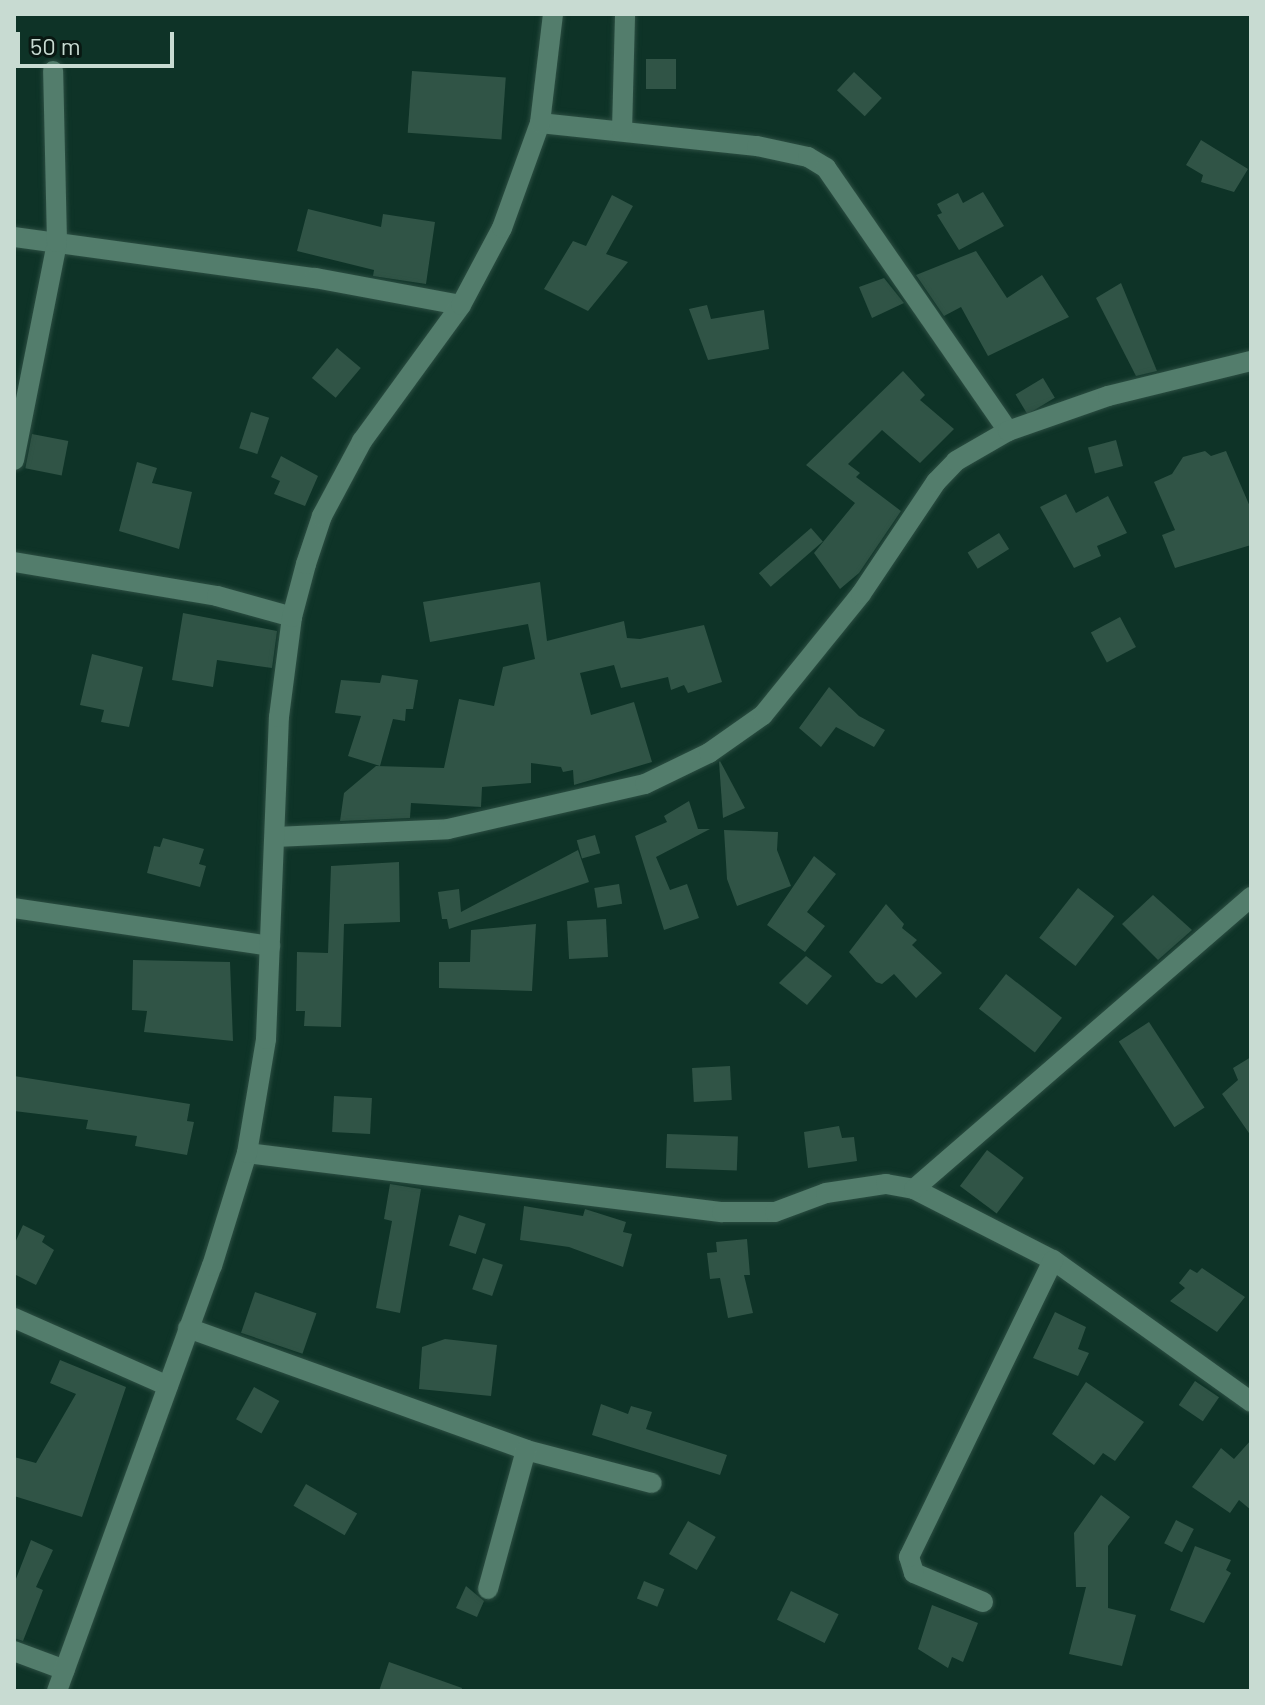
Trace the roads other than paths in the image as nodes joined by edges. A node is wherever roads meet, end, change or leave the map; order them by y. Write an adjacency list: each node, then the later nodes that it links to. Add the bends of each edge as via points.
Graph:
1 (553, 14): 4 (street)
2 (625, 14): 5 (street)
3 (53, 71): 7 (street)
4 (540, 123): 5 (street); 8 (street, via 502,228)
5 (622, 131): 10 (street, via 757,146 808,157 826,168)
6 (14, 237): 7 (street)
7 (57, 242): 8 (street); 11 (street)
8 (461, 305): 13 (street, via 342,477 322,516)
9 (1251, 361): 10 (street, via 1108,396)
10 (1008, 431): 14 (street, via 978,445 936,482 861,594 763,715 709,753 645,784 448,829)
11 (14, 460)
12 (14, 562): 13 (street, via 217,596)
13 (292, 617): 14 (street, via 279,717)
14 (275, 837): 17 (street)
15 (1251, 897): 19 (street)
16 (14, 908): 17 (street)
17 (270, 946): 18 (street, via 264,1063)
18 (247, 1153): 19 (street, via 722,1212 775,1212 826,1193 886,1184); 22 (street)
19 (914, 1189): 20 (street)
20 (1053, 1260): 24 (street); 28 (street, via 909,1557 914,1573)
21 (14, 1318): 23 (street)
22 (188, 1328): 23 (street); 25 (street)
23 (168, 1386): 30 (street)
24 (1251, 1402)
25 (526, 1450): 26 (street); 27 (street)
26 (652, 1483)
27 (488, 1589)
28 (983, 1602)
29 (14, 1651): 30 (street)
30 (65, 1670): 31 (street)
31 (57, 1691)

